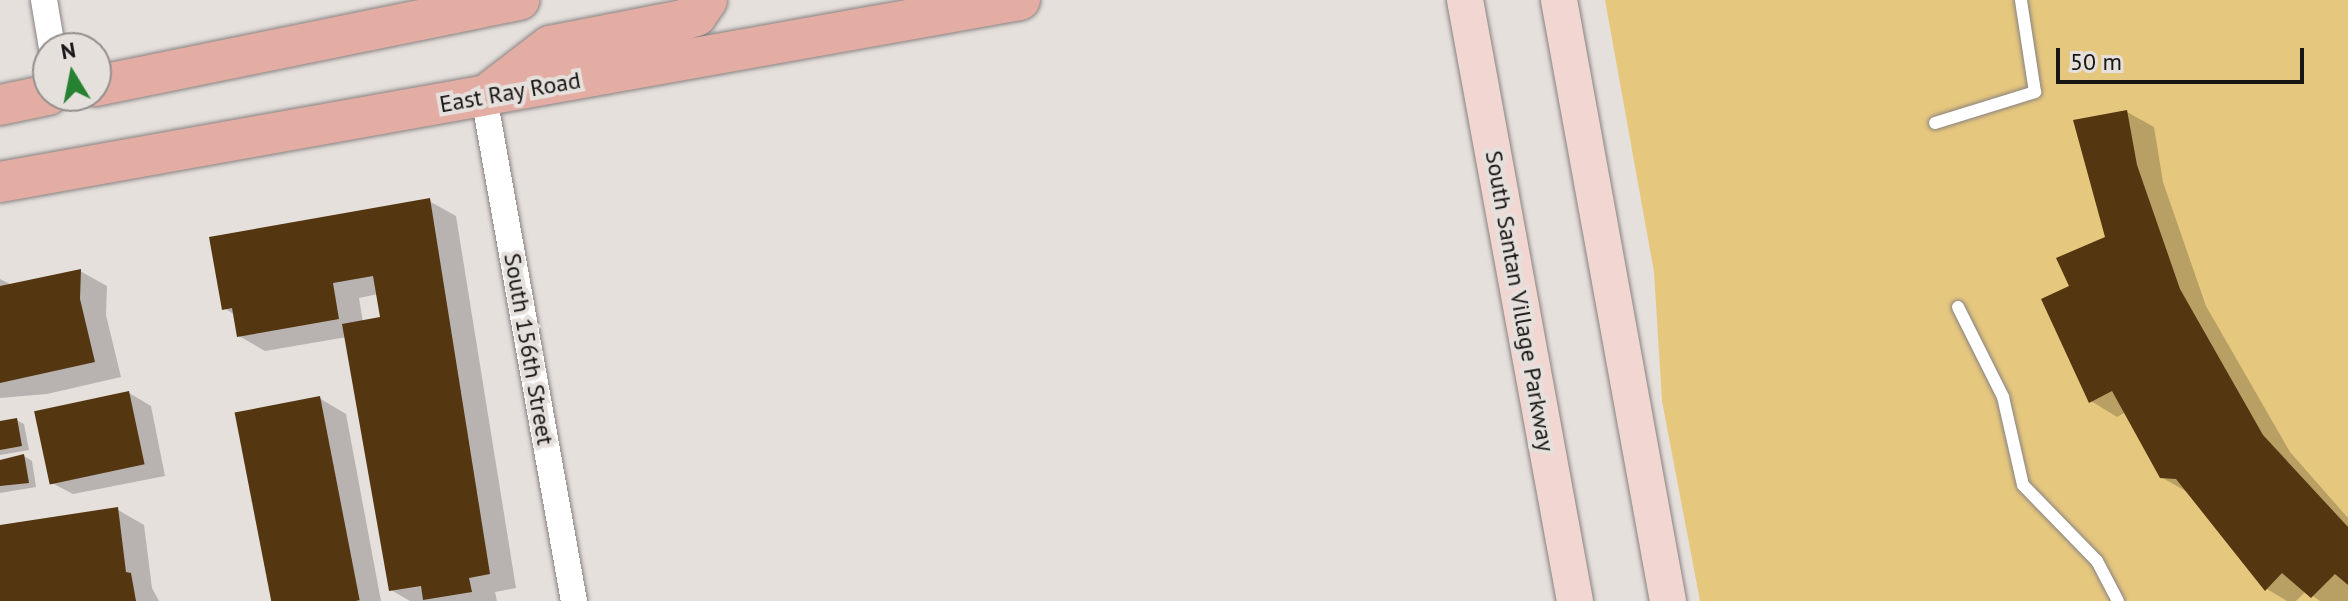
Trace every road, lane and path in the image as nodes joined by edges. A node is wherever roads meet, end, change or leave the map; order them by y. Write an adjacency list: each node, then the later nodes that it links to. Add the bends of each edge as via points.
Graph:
1 (44, 0): 8 (street)
2 (519, 0): 9 (main road)
3 (707, 0): 10 (main road, via 696,16 683,20 550,46)
4 (1020, 0): 10 (main road, East Ray Road)
5 (1465, 0): 17 (main road, South Santan Village Parkway)
6 (1559, 0): 18 (main road)
7 (2021, 0): 13 (lane, via 2035,92)
8 (49, 32)
9 (112, 83)
10 (484, 97): 14 (main road, East Ray Road); 16 (street, South 156th Street)
11 (32, 98): 12 (main road)
12 (0, 105)
13 (1935, 123)
14 (0, 182)
15 (1958, 307): 19 (lane, via 2003,397 2023,485 2097,561)
16 (574, 601)
17 (1575, 601)
18 (1668, 601)
19 (2118, 601)

